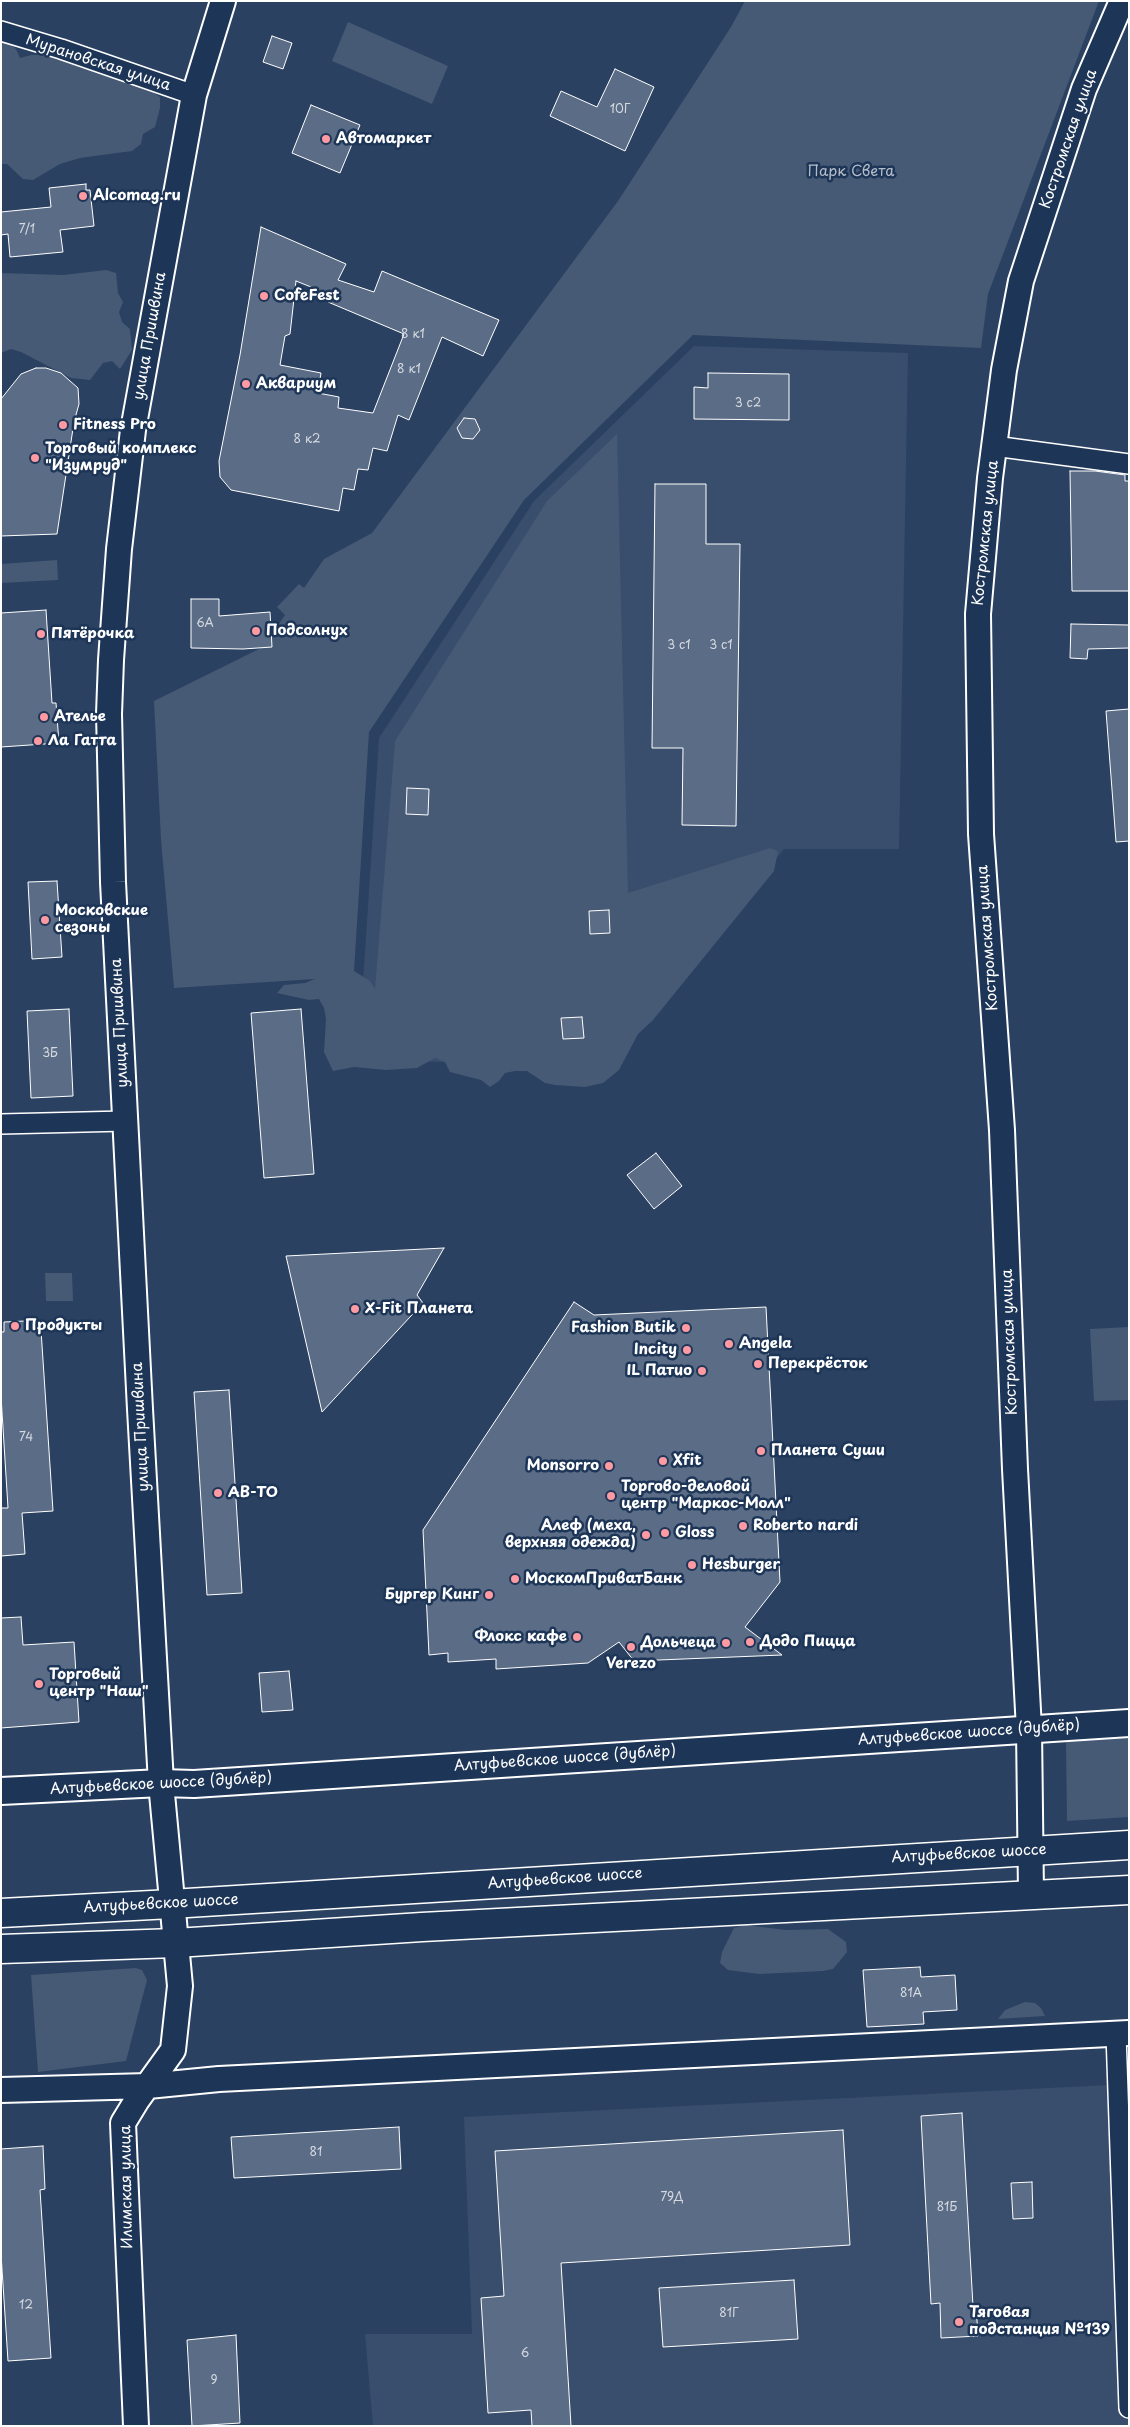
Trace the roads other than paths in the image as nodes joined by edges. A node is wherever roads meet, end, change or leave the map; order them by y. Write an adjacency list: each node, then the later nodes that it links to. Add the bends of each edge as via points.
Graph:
1 (223, 1): 4 (street, улица Пришвина)
2 (1122, 1): 5 (street, Костромская улица, via 1084,88 1021,281)
3 (1, 31): 4 (street, Мурановская улица)
4 (194, 95): 7 (street, улица Пришвина, via 133,430 112,634 110,790)
5 (994, 446): 6 (street); 10 (street, Костромская улица, via 978,614 981,834 1002,1130)
6 (1129, 464)
7 (125, 1121): 8 (street); 11 (street, улица Пришвина)
8 (1, 1124)
9 (1129, 1723): 10 (main road, Алтуфьевское шоссе (дублёр))
10 (1029, 1729): 11 (main road, Алтуфьевское шоссе (дублёр), via 194,1784); 14 (street, Костромская улица)
11 (161, 1783): 12 (main road, Алтуфьевское шоссе (дублёр)); 17 (street, улица Пришвина)
12 (1, 1792)
13 (1129, 1845): 14 (main road, Алтуфьевское шоссе)
14 (1031, 1850): 16 (street, Костромская улица); 17 (main road, Алтуфьевское шоссе)
15 (1129, 1890): 16 (main road)
16 (1031, 1894): 19 (main road)
17 (171, 1904): 18 (main road, Алтуфьевское шоссе); 19 (street, Илимская улица)
18 (1, 1912)
19 (176, 1943): 20 (main road); 22 (street, Илимская улица, via 180,1986 173,2050)
20 (1, 1949)
21 (1122, 2034): 22 (street, via 230,2079); 26 (street)
22 (148, 2086): 23 (street); 25 (street, Илимская улица)
23 (95, 2088): 24 (street); 25 (street, via 115,2102)
24 (1, 2090)
25 (123, 2123): 27 (street, Илимская улица)
26 (1129, 2408)
27 (136, 2426)

